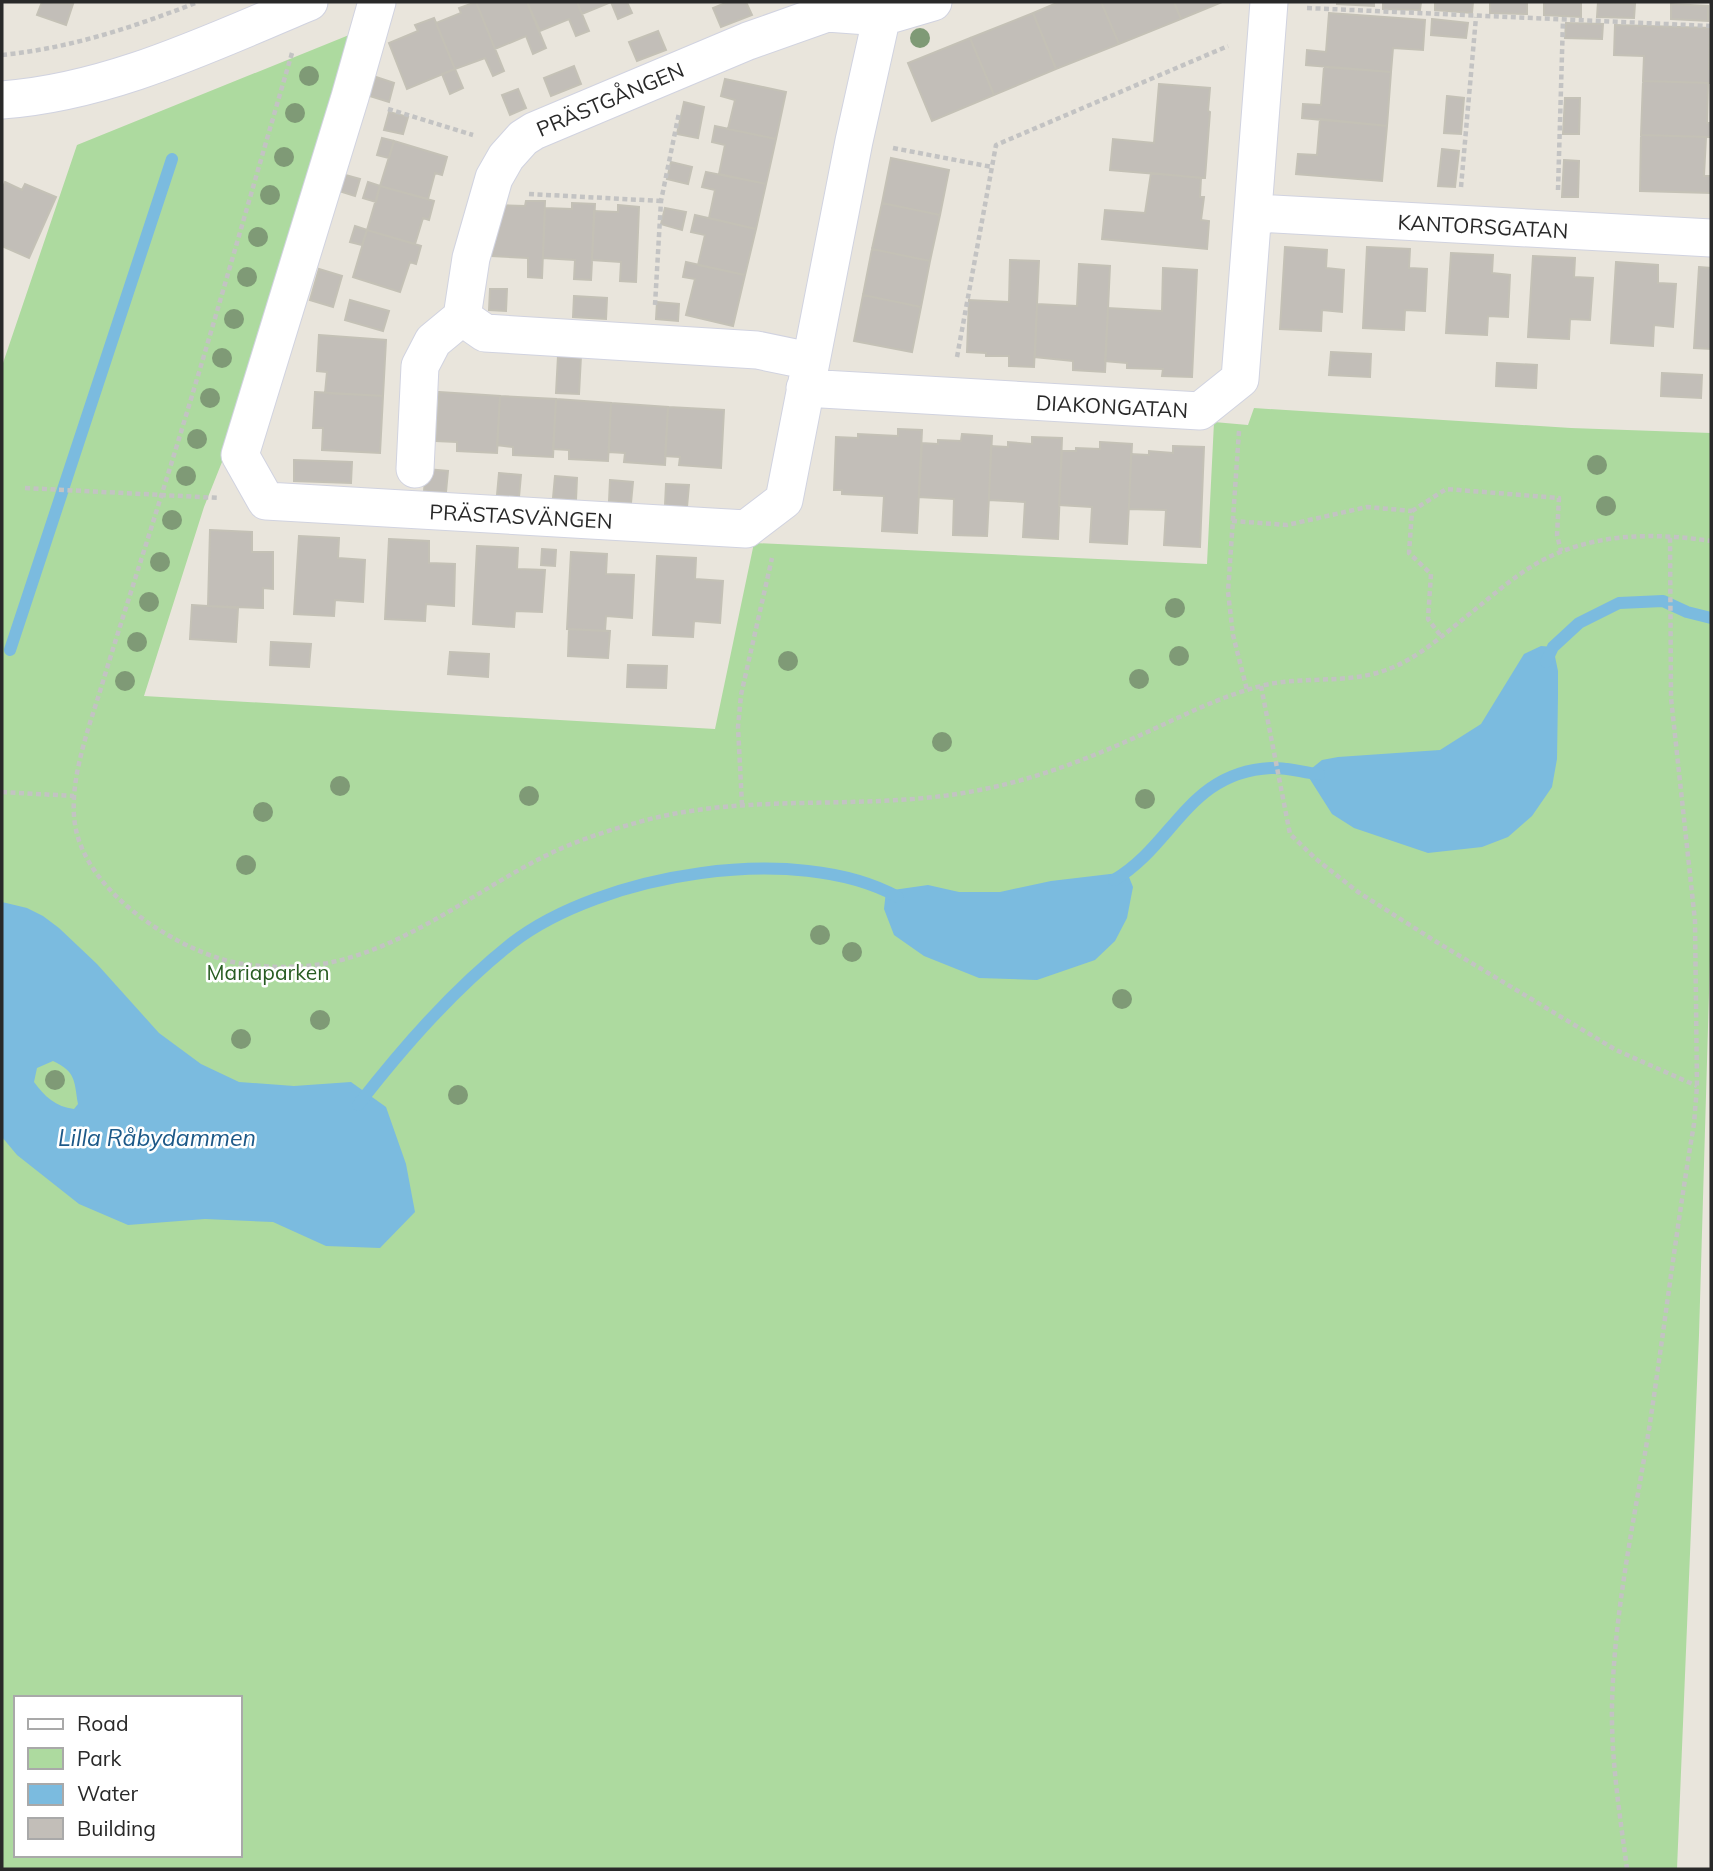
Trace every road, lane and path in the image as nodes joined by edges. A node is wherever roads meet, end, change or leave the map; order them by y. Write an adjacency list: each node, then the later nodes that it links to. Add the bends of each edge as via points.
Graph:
1 (198, 2): 10 (path, via 112,33)
2 (308, 2): 13 (street, via 118,78); 31 (path)
3 (377, 2): 12 (street, PRÄSTASVÄNGEN)
4 (933, 2): 5 (street)
5 (883, 9): 11 (street, PRÄSTGÅNGEN, via 827,12); 14 (street, PRÄSTASVÄNGEN)
6 (1268, 12): 7 (path); 16 (path, via 996,145); 19 (street, DIAKONGATAN)
7 (1476, 17): 8 (path); 20 (path)
8 (1563, 20): 9 (path); 21 (path)
9 (1711, 26)
10 (2, 55)
11 (689, 65): 15 (street, PRÄSTGÅNGEN, via 534,131); 18 (path)
12 (350, 97): 15 (path, via 476,136); 29 (street, PRÄSTASVÄNGEN, via 240,455)
13 (2, 100)
14 (854, 141): 16 (path); 25 (street, PRÄSTASVÄNGEN)
15 (506, 157): 17 (street, PRÄSTGÅNGEN)
16 (992, 167): 27 (path, via 958,343)
17 (490, 193): 18 (path); 23 (street, PRÄSTGÅNGEN, via 471,258)
18 (661, 201): 24 (path)
19 (1255, 213): 20 (street, KANTORSGATAN); 26 (street, DIAKONGATAN, via 1240,380)
20 (1458, 224): 21 (street, KANTORSGATAN)
21 (1556, 230): 22 (street, KANTORSGATAN)
22 (1711, 238)
23 (461, 317): 24 (street, via 485,333); 28 (street, via 433,341 420,366)
24 (653, 344): 25 (street, via 757,350)
25 (808, 374): 27 (street, DIAKONGATAN); 33 (street, PRÄSTASVÄNGEN, via 784,500)
26 (1222, 394): 27 (street, DIAKONGATAN, via 1200,411); 34 (path, via 1240,416)
27 (953, 397)
28 (415, 469)
29 (253, 479): 31 (path, via 219,498); 33 (street, PRÄSTASVÄNGEN, via 266,501 746,529)
30 (25, 488): 31 (path)
31 (162, 495): 42 (path, via 83,748)
32 (1412, 511): 34 (path, via 1367,508 1287,525); 37 (path, via 1446,488 1559,498); 38 (path, via 1409,553 1431,575 1428,618)
33 (766, 514): 43 (path, via 774,553 741,695)
34 (1232, 521): 40 (path, via 1229,617)
35 (1670, 536): 36 (path); 37 (path, via 1624,537); 44 (path, via 1676,762 1695,921)
36 (1711, 541)
37 (1561, 551): 38 (path, via 1510,581)
38 (1441, 637): 39 (path, via 1404,662 1373,674)
39 (1261, 685): 40 (path); 44 (path, via 1290,834 1316,859 1435,941 1616,1050)
40 (1247, 690): 43 (path, via 1076,762 1002,785 926,798)
41 (2, 792): 42 (path)
42 (74, 796): 43 (path, via 81,846 97,874 125,904 161,930 207,953 275,967 327,963 368,952 543,858 607,831 671,814)
43 (742, 805)
44 (1697, 1086): 45 (path, via 1615,1649 1612,1709)
45 (1627, 1869)

